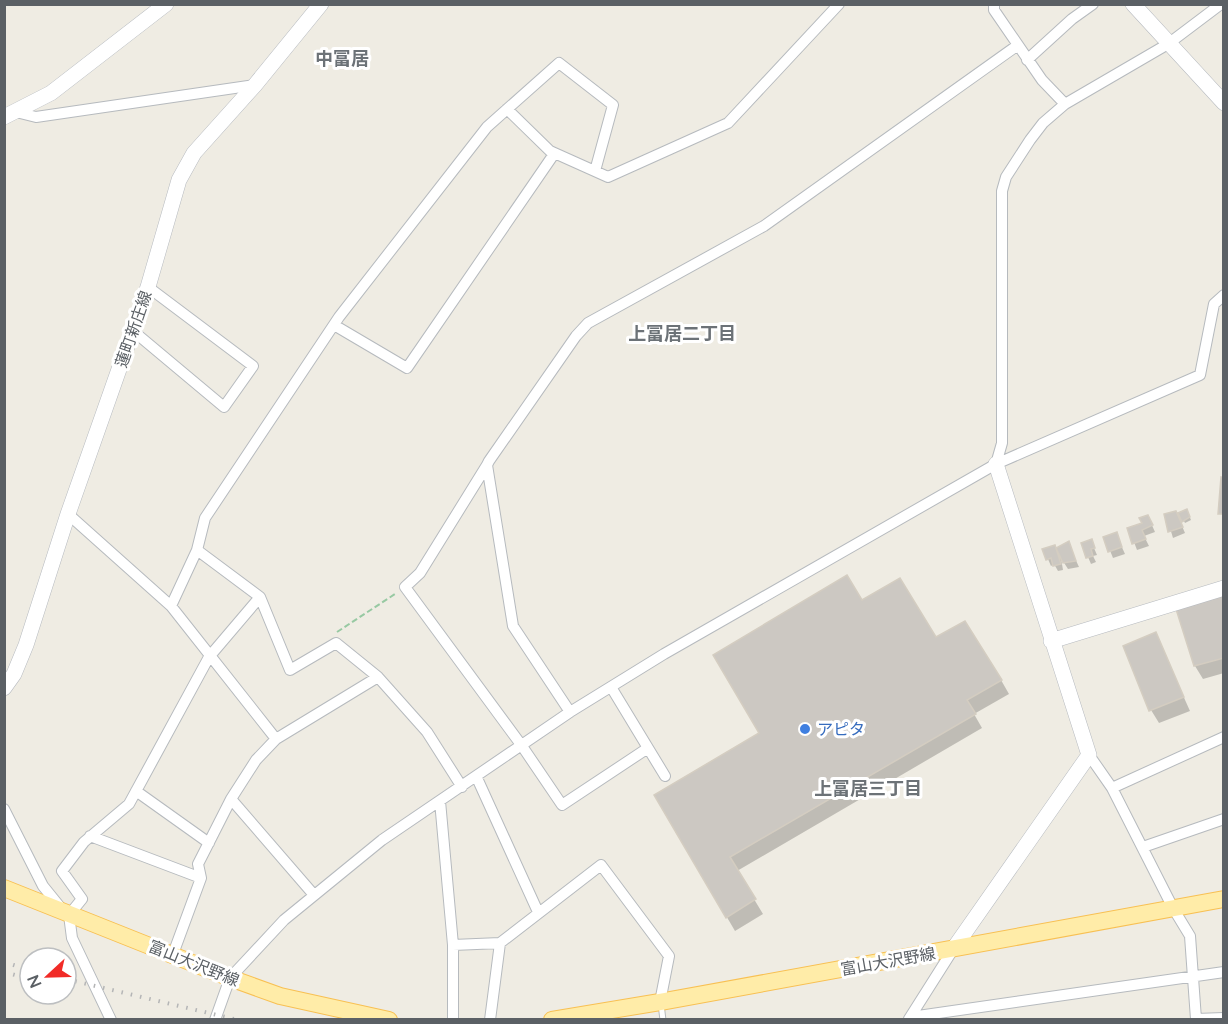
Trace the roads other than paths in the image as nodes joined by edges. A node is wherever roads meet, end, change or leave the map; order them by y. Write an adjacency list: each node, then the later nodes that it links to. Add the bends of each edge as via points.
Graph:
1 (166, 4): 15 (street, via 51,93)
2 (321, 4): 11 (street, 蓮町新庄線)
3 (839, 4): 17 (street, via 728,123 608,177)
4 (994, 4): 9 (street)
5 (1093, 4): 10 (street)
6 (1133, 4): 8 (street)
7 (1221, 4): 8 (street)
8 (1168, 44): 12 (street); 13 (street)
9 (1018, 45): 10 (street); 23 (street, via 764,226 588,322)
10 (1027, 60): 13 (street)
11 (255, 85): 15 (street, via 36,117); 18 (street, 蓮町新庄線, via 194,153 179,180)
12 (1224, 103)
13 (1065, 104): 22 (street, via 1030,140 1006,177 1002,191 1002,443)
14 (507, 109): 16 (street); 17 (street, via 559,63 613,105); 20 (street, via 487,127)
15 (10, 115)
16 (554, 153): 17 (street); 20 (street, via 407,368)
17 (595, 171)
18 (148, 287): 21 (street, 蓮町新庄線); 21 (street, via 253,366 224,407)
19 (1224, 295): 22 (street, via 1214,304 1200,375)
20 (334, 325): 25 (street, via 205,518)
21 (132, 330): 24 (street, 蓮町新庄線)
22 (996, 464): 29 (street); 32 (street)
23 (487, 465): 34 (street, via 513,626); 37 (street, via 420,573 405,588)
24 (68, 514): 28 (street); 33 (street, 蓮町新庄線, via 26,645)
25 (197, 550): 27 (street); 28 (street)
26 (1224, 588): 29 (street)
27 (260, 597): 30 (street); 31 (street, via 290,670 336,643)
28 (171, 606): 30 (street)
29 (1051, 641): 39 (street)
30 (209, 657): 36 (street); 44 (street)
31 (378, 677): 36 (street); 42 (street, via 427,732)
32 (611, 687): 34 (street); 38 (street)
33 (4, 688)
34 (570, 712): 37 (street)
35 (1224, 737): 43 (street)
36 (276, 740): 45 (street, via 256,760)
37 (522, 746): 38 (street, via 562,805); 41 (street)
38 (648, 748): 40 (street)
39 (1089, 755): 43 (street); 61 (street)
40 (665, 776)
41 (477, 778): 42 (street); 57 (street)
42 (462, 788): 46 (street)
43 (1112, 788): 51 (street)
44 (136, 791): 49 (street, via 129,804); 50 (street)
45 (231, 799): 50 (street); 54 (street)
46 (440, 801): 54 (street, via 382,840); 60 (street)
47 (4, 809): 58 (street, via 43,886)
48 (1224, 819): 51 (street)
49 (90, 836): 52 (street); 58 (street, via 62,871 82,898)
50 (209, 843): 52 (street, via 198,864)
51 (1143, 847): 56 (street)
52 (201, 878): 62 (street)
53 (4, 888): 58 (main road, 富山大沢野線)
54 (314, 895): 65 (street, via 284,920)
55 (1224, 899): 56 (main road, 富山大沢野線)
56 (1173, 908): 61 (main road, 富山大沢野線); 64 (street, via 1190,936)
57 (538, 912): 59 (street); 66 (street, via 601,865 669,956)
58 (69, 915): 62 (main road, 富山大沢野線); 69 (street, via 72,938)
59 (500, 943): 60 (street); 73 (street)
60 (453, 945): 72 (street)
61 (954, 948): 66 (main road, 富山大沢野線); 67 (street)
62 (173, 954): 65 (main road, 富山大沢野線)
63 (1224, 972): 64 (street)
64 (1194, 977): 67 (street); 68 (street, via 1196,1019)
65 (230, 978): 70 (street); 71 (main road, 富山大沢野線, via 280,996)
66 (660, 1002): 74 (main road, 富山大沢野線); 75 (lane)
67 (910, 1018)
68 (1224, 1018)
69 (111, 1020)
70 (215, 1020)
71 (388, 1020)
72 (453, 1020)
73 (490, 1020)
74 (552, 1020)
75 (663, 1020)

